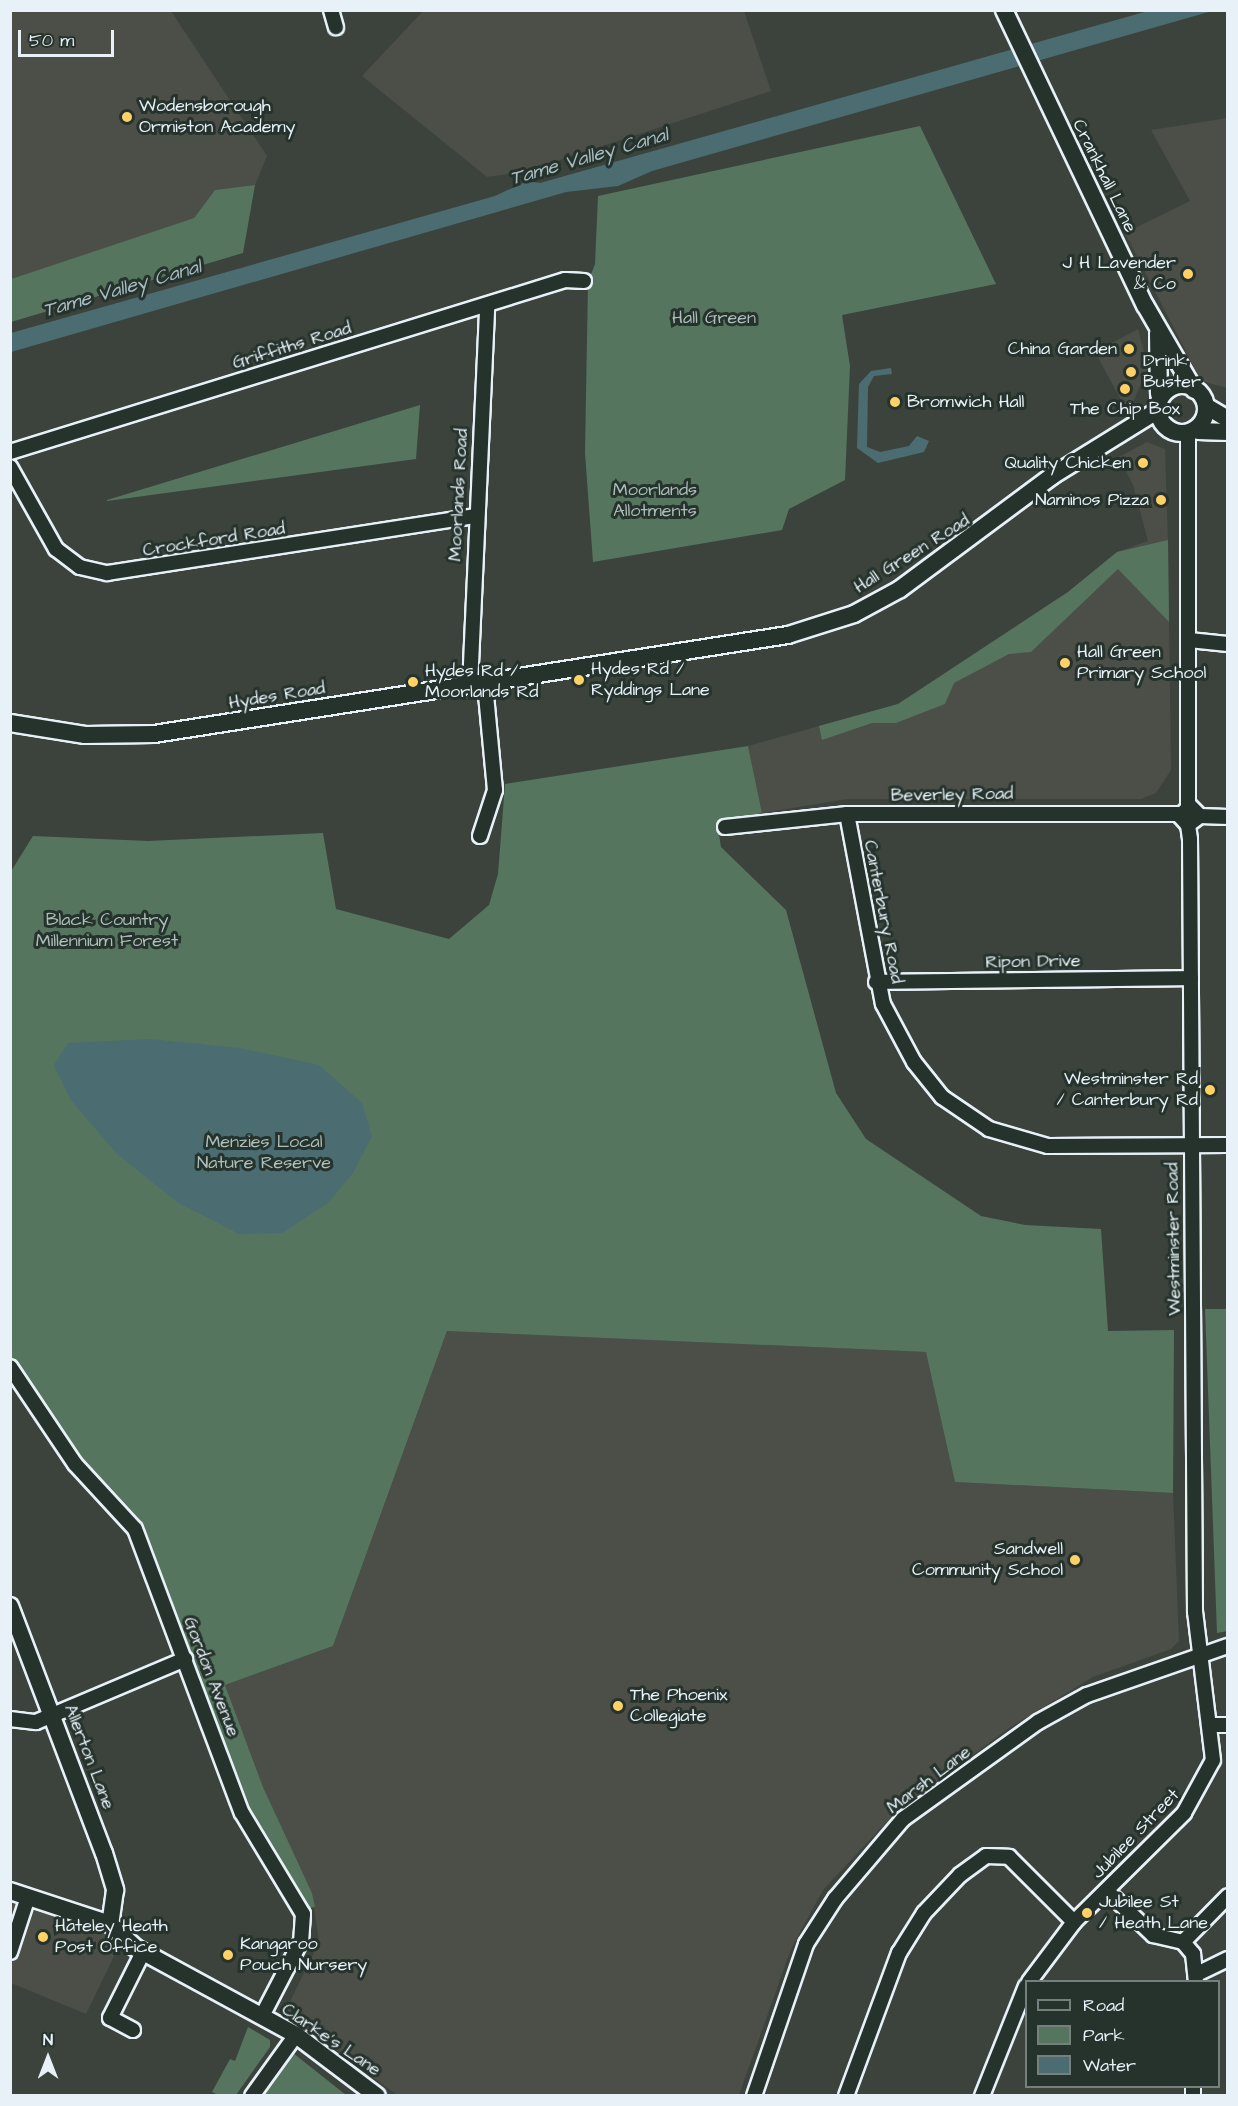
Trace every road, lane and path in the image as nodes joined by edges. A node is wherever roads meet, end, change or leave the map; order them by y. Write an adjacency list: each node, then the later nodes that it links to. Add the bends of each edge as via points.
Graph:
1 (331, 10): 3 (street)
2 (1007, 18): 6 (street, Crankhall Lane)
3 (336, 27)
4 (584, 281): 5 (street, Griffiths Road, via 565,280)
5 (487, 306): 13 (street, Griffiths Road); 15 (street, Moorlands Road)
6 (1158, 332): 7 (street, Crankhall Lane); 8 (street, Crankhall Lane)
7 (1194, 390): 8 (street, via 1178,383); 9 (street)
8 (1158, 402): 11 (street, via 1172,428); 18 (street, Hall Green Road, via 900,589 854,614 788,635)
9 (1206, 406): 10 (street); 11 (street, via 1207,417)
10 (1227, 419)
11 (1193, 432): 12 (street); 16 (street, Westminster Road)
12 (1227, 432)
13 (10, 452)
14 (10, 467): 15 (street, Crockford Road, via 56,549 80,567 107,573)
15 (476, 516): 19 (street, Moorlands Road)
16 (1189, 640): 17 (street); 22 (street, Westminster Road)
17 (1227, 644)
18 (549, 673): 19 (street, Hydes Road)
19 (477, 685): 20 (street, Hydes Road, via 154,734 85,735); 25 (street, Moorlands Road, via 495,789)
20 (10, 723)
21 (847, 814): 22 (street, Beverley Road); 24 (street, Beverley Road); 27 (street, Canterbury Road)
22 (1189, 815): 23 (street, Beverley Road); 26 (street, Westminster Road)
23 (1227, 817)
24 (725, 828)
25 (480, 836)
26 (1191, 978): 27 (street, Ripon Drive); 28 (street, Westminster Road)
27 (876, 982): 28 (street, Canterbury Road, via 890,1020 927,1081 989,1129 1048,1146)
28 (1191, 1145): 29 (street, Canterbury Road); 33 (street, Westminster Road)
29 (1227, 1145)
30 (10, 1367): 34 (street, Gordon Avenue, via 75,1464 135,1529)
31 (10, 1606): 35 (street, Allerton Lane)
32 (1227, 1646): 33 (street, Marsh Lane)
33 (1197, 1654): 37 (street, Jubilee Street); 57 (street, Marsh Lane, via 1088,1695 1038,1722 903,1819 835,1899 806,1944)
34 (185, 1659): 35 (street); 52 (street, Gordon Avenue, via 253,1837 303,1914 302,1941)
35 (52, 1715): 36 (street, via 27,1724); 44 (street, Allerton Lane, via 115,1890)
36 (10, 1719)
37 (1212, 1725): 38 (street); 40 (street, Jubilee Street, via 1212,1760 1198,1794)
38 (1227, 1725)
39 (10, 1891): 42 (street)
40 (1107, 1891): 43 (street, Jubilee Street); 45 (street, via 1153,1935)
41 (1227, 1896): 45 (street)
42 (28, 1897): 44 (street); 47 (street)
43 (1074, 1922): 50 (street, Jubilee Street); 58 (street, via 1009,1857 986,1856 960,1875 924,1913 899,1953)
44 (110, 1924): 46 (street, Clarke's Lane)
45 (1183, 1942): 49 (street, via 1193,1954)
46 (140, 1950): 52 (street, Clarke's Lane); 53 (street, via 110,2018)
47 (10, 1952)
48 (1227, 1959): 49 (street)
49 (1197, 1978)
50 (1030, 1980)
51 (1025, 1988): 59 (street)
52 (262, 2016): 54 (street, Clarke's Lane)
53 (133, 2030)
54 (296, 2035): 55 (street); 56 (street, Clarke's Lane)
55 (252, 2096)
56 (378, 2096)
57 (754, 2096)
58 (846, 2096)
59 (982, 2096)

